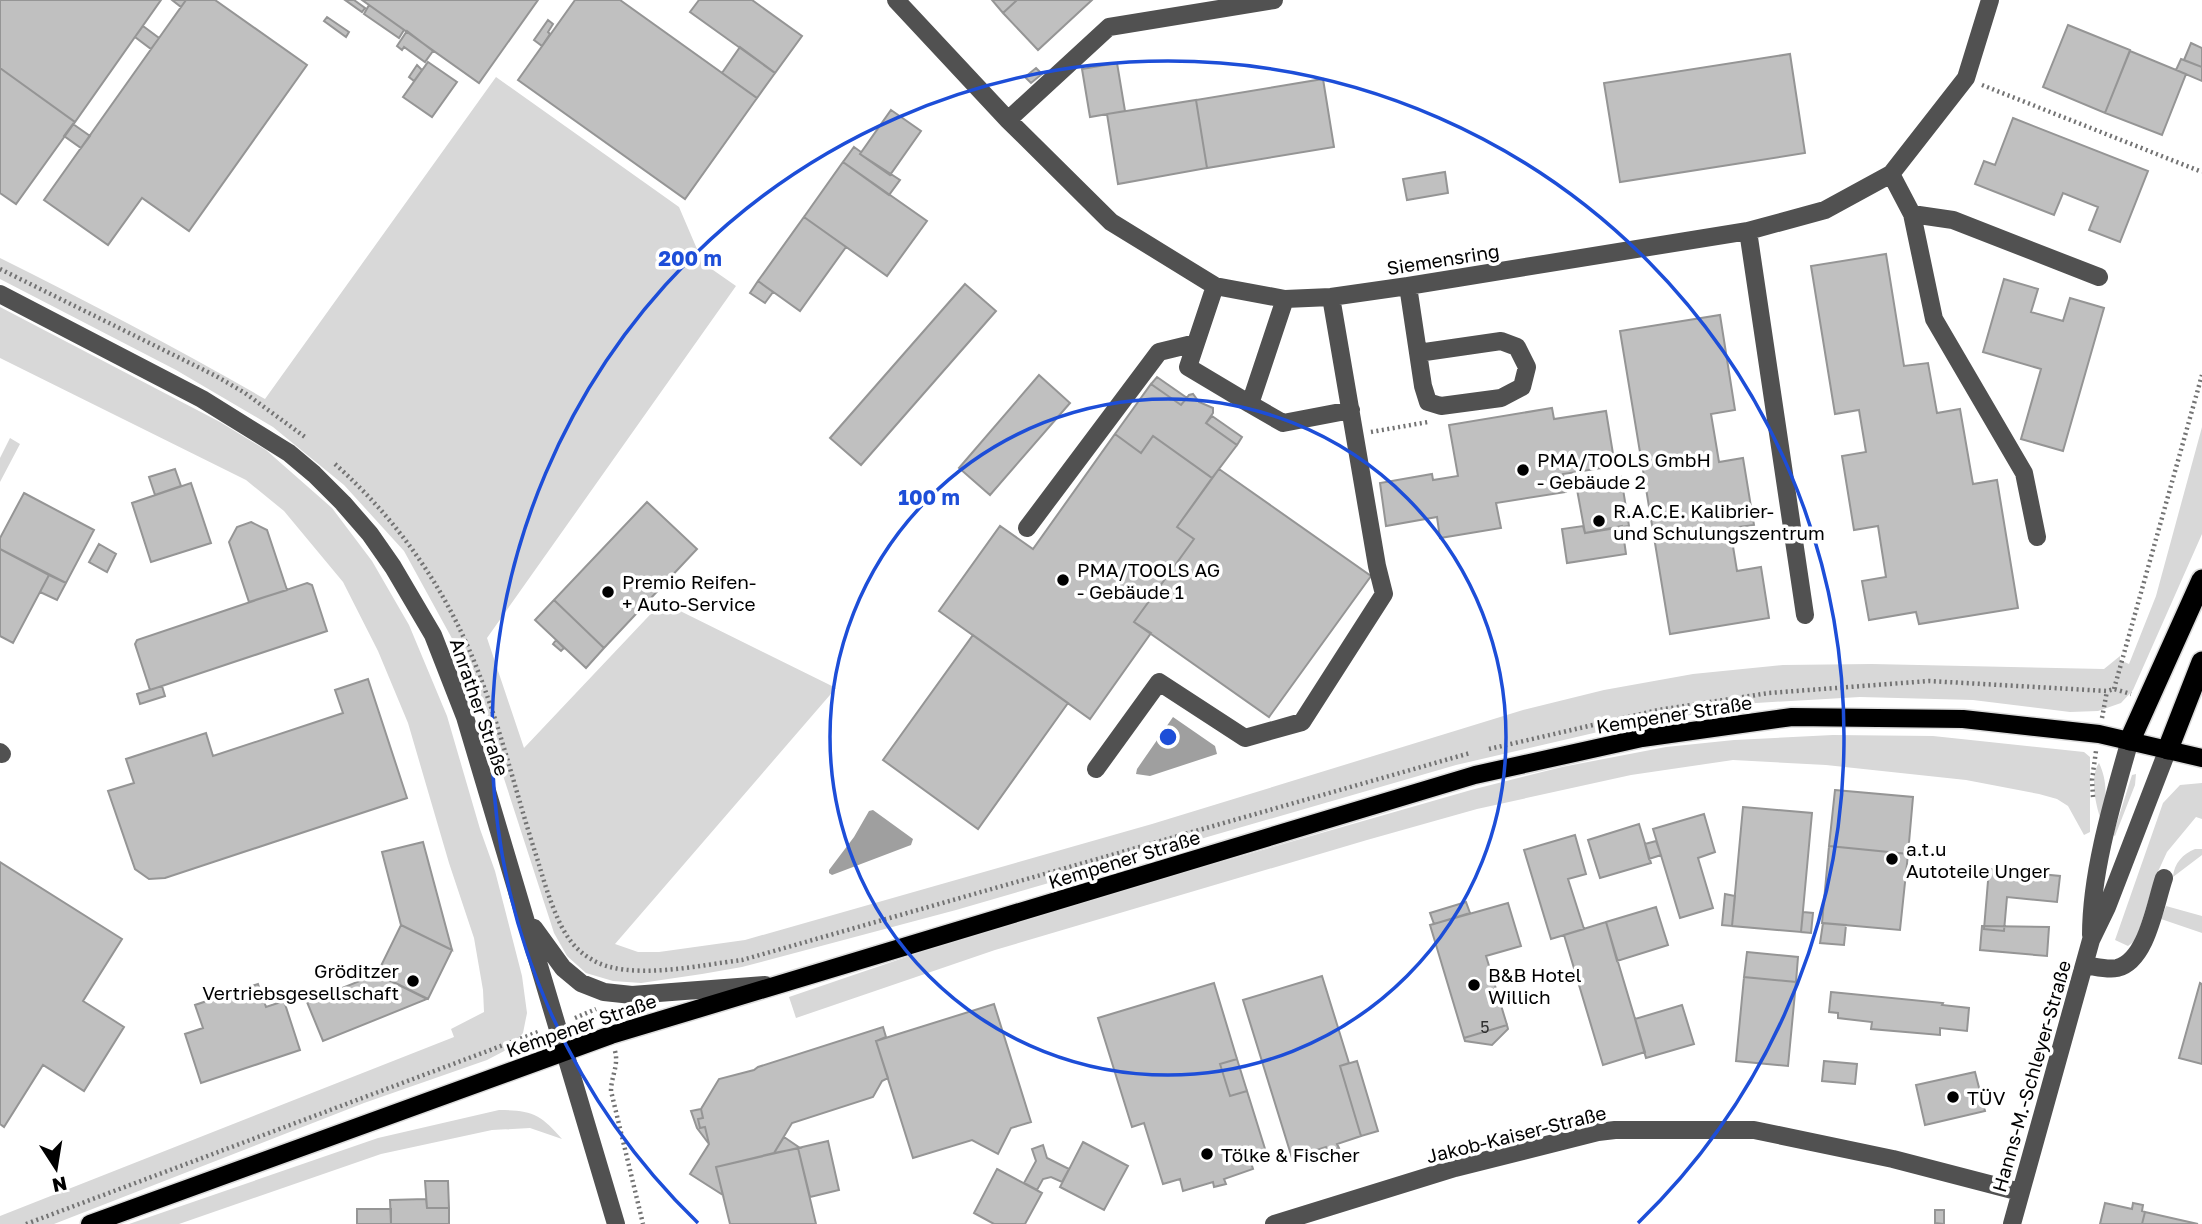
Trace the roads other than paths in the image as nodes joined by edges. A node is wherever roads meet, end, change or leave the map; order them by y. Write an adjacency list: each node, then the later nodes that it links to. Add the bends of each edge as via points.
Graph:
1 (896, 0): 4 (street, Siemensring)
2 (1274, 0): 4 (street, via 1109,27)
3 (1990, 0): 5 (street, Siemensring, via 1966,78)
4 (1008, 120): 9 (street, Siemensring, via 1111,222)
5 (1891, 174): 6 (street); 7 (street, Siemensring, via 1825,210)
6 (1912, 214): 8 (street, via 1953,220); 19 (street, via 1934,319 2024,473)
7 (1748, 231): 10 (street, Siemensring); 21 (street)
8 (2099, 277)
9 (1215, 286): 13 (street, Siemensring); 14 (street)
10 (1408, 286): 12 (street, Siemensring); 15 (street)
11 (0, 294): 28 (street, Anrather Straße, via 256,431 314,474 370,534 415,603 447,669)
12 (1331, 297): 13 (street, Siemensring); 17 (street)
13 (1285, 299): 16 (street)
14 (1196, 343): 16 (street, via 1188,367); 18 (street, via 1159,352)
15 (1418, 352): 15 (street, via 1429,402 1441,406 1501,398 1522,387 1527,367 1517,347 1502,341)
16 (1250, 404): 17 (street, via 1283,423)
17 (1351, 410): 26 (street, via 1384,594 1303,722 1245,738 1159,682)
18 (1027, 528)
19 (2038, 537)
20 (2202, 580): 23 (highway)
21 (1805, 615)
22 (2202, 662): 24 (highway)
23 (2130, 740): 24 (main road, Kempener Straße); 29 (street, Hanns-M.-Schleyer-Straße, via 2103,842 2091,908); 31 (main road, Kempener Straße, via 1963,719 1814,716 1642,737 1475,775)
24 (2168, 749): 25 (main road, Kempener Straße); 29 (street, Hanns-M.-Schleyer-Straße)
25 (2202, 758)
26 (1096, 769)
27 (2164, 878): 30 (street, via 2138,954 2120,968)
28 (523, 910): 31 (street, via 563,968 581,983 604,992 632,995); 32 (street, Anrather Straße)
29 (2091, 940): 30 (street, Hanns-M.-Schleyer-Straße)
30 (2084, 965): 33 (street, Hanns-M.-Schleyer-Straße)
31 (779, 984): 32 (main road, Kempener Straße)
32 (565, 1052): 34 (main road, Kempener Straße); 35 (street, Anrather Straße)
33 (2020, 1192): 36 (street, Jakob-Kaiser-Straße, via 1754,1130 1615,1130 1455,1168); 37 (street, Hanns-M.-Schleyer-Straße)
34 (90, 1224)
35 (616, 1224)
36 (1274, 1224)
37 (2012, 1224)

